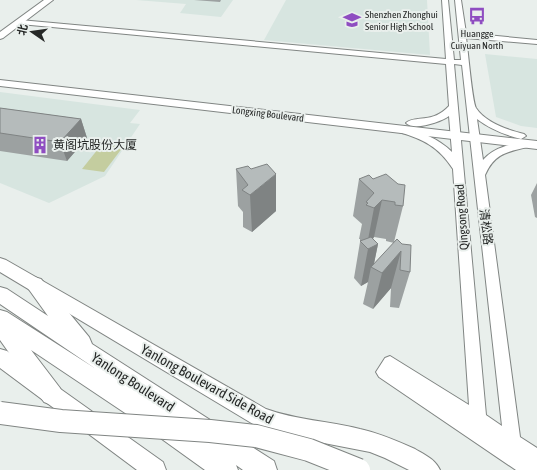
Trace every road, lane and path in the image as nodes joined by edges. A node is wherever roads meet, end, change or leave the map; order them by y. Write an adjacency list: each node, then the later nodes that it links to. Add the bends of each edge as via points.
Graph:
1 (39, 0): 6 (main road)
2 (49, 0): 5 (main road)
3 (445, 0): 10 (street, Qingsong Road)
4 (458, 0): 7 (street, 清松路)
5 (20, 22): 8 (main road); 10 (street)
6 (0, 28)
7 (462, 35): 9 (street); 11 (street, 清松路)
8 (0, 36)
9 (537, 42)
10 (450, 62): 11 (street); 13 (street, Qingsong Road)
11 (465, 63): 14 (street, 清松路)
12 (1, 79): 15 (main road, Longxing Boulevard); 16 (main road, Longxing Boulevard)
13 (453, 107): 15 (street, via 445,116 437,119); 17 (street, Qingsong Road)
14 (471, 107): 18 (street, 清松路); 19 (street, via 476,114 492,125)
15 (410, 123): 17 (main road, Longxing Boulevard)
16 (397, 129): 17 (main road, Longxing Boulevard); 20 (street, via 418,135 438,145 451,157)
17 (455, 132): 18 (main road, Longxing Boulevard); 20 (street, Qingsong Road)
18 (474, 134): 19 (main road, Longxing Boulevard); 21 (street, 清松路)
19 (531, 141): 21 (street, via 498,152 486,162)
20 (458, 170): 31 (street, Qingsong Road)
21 (479, 176): 32 (street, 清松路)
22 (0, 264): 23 (main road, Yanlong Boulevard Side Road)
23 (34, 284): 27 (highway); 38 (main road, Yanlong Boulevard Side Road, via 260,417 290,428 369,441)
24 (0, 294): 27 (highway, Yanlong Boulevard)
25 (0, 318): 35 (highway, Yanlong Boulevard, via 175,433)
26 (0, 324): 29 (highway)
27 (92, 355): 36 (highway, Yanlong Boulevard)
28 (0, 357): 29 (main road)
29 (52, 395): 34 (main road)
30 (0, 413): 37 (highway, bridge, via 72,423 256,436 289,444)
31 (478, 427): 31 (street, via 390,363 384,372); 32 (street)
32 (510, 448): 33 (street); 39 (street)
33 (537, 458)
34 (155, 470)
35 (226, 470)
36 (265, 470)
37 (359, 470)
38 (429, 470)
39 (531, 470)

